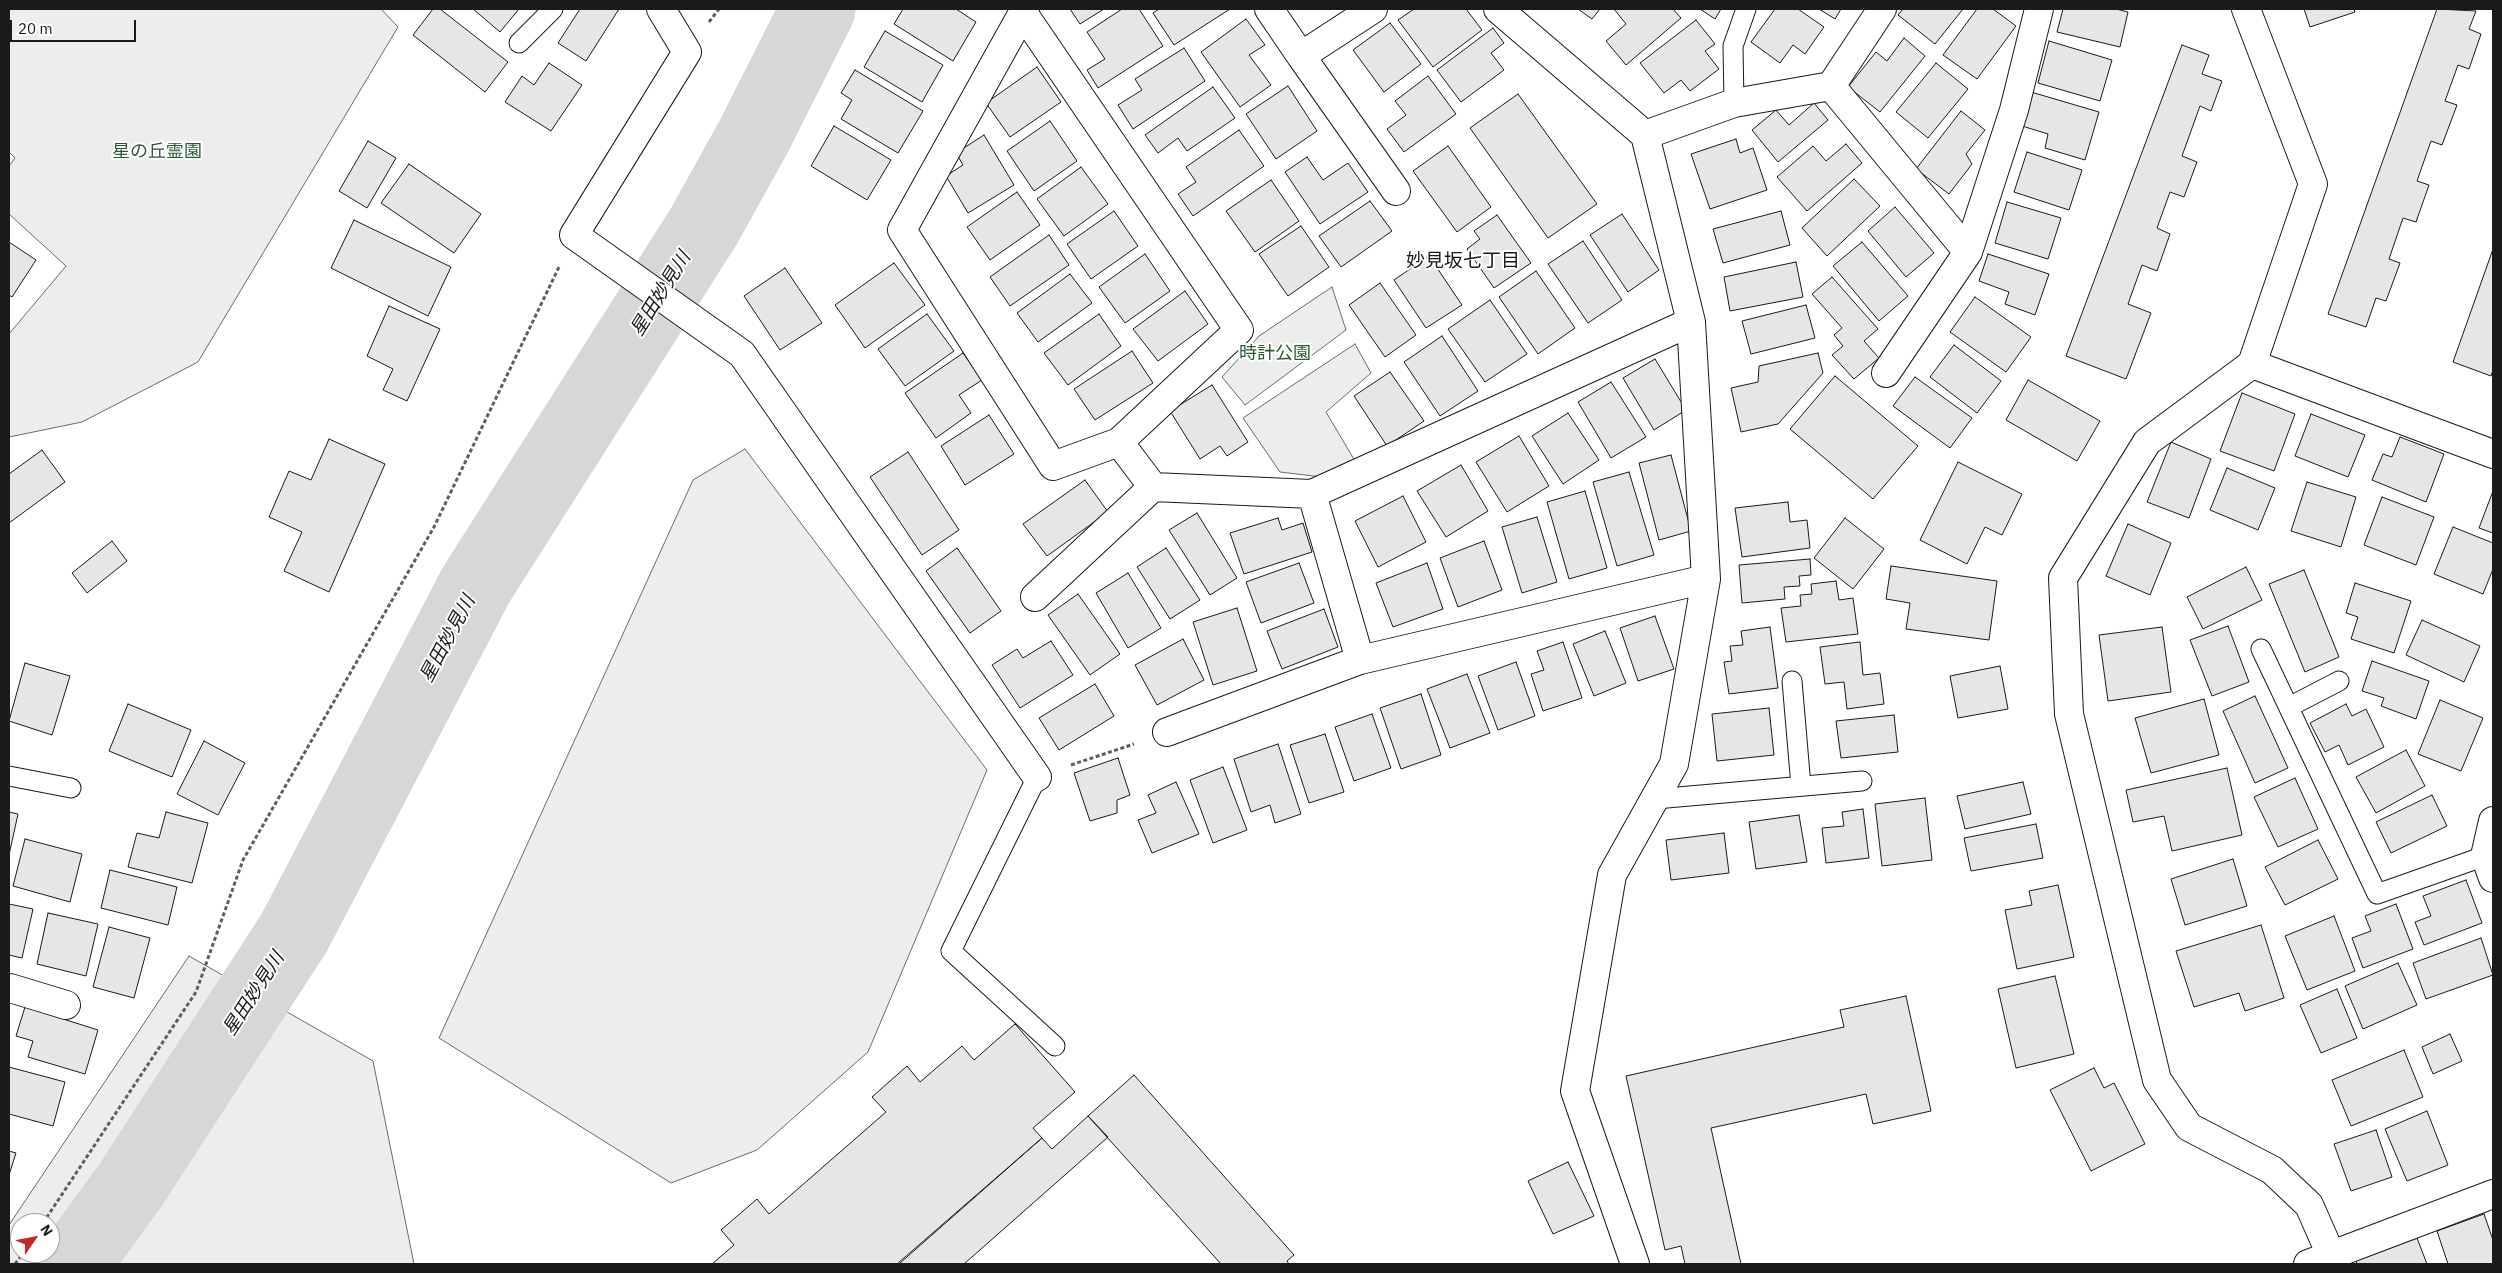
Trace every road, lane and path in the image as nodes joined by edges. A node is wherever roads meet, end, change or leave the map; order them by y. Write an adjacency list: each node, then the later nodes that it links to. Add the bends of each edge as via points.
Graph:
1 (553, 9): 11 (lane)
2 (661, 9): 17 (street, via 687,52)
3 (1269, 9): 12 (street)
4 (1373, 9): 12 (street)
5 (1498, 9): 15 (street)
6 (1746, 9): 14 (lane, via 1733,46)
7 (1882, 9): 13 (street)
8 (2039, 9): 18 (street, via 2014,110)
9 (2246, 9): 20 (street, via 2313,184)
10 (1024, 11): 22 (street, via 1239,330); 22 (street, via 902,230 1052,466)
11 (519, 43)
12 (1301, 56): 16 (street)
13 (1831, 86): 14 (street); 18 (street)
14 (1734, 103): 15 (street)
15 (1645, 135): 19 (street)
16 (1396, 191)
17 (574, 235): 35 (street, via 742,354); 46 (path, via 434,527 243,860 196,992)
18 (1968, 252): 21 (street)
19 (1691, 322): 25 (street); 26 (street)
20 (2252, 364): 23 (street); 47 (street, via 2147,442 2063,578 2069,714 2157,1080 2189,1127 2272,1170 2309,1205)
21 (1886, 374)
22 (1119, 442): 24 (street)
23 (2493, 454)
24 (1153, 486): 25 (street); 27 (street)
25 (1312, 494): 29 (street)
26 (1706, 579): 29 (street); 39 (street, via 1674,764)
27 (1035, 597)
28 (2261, 649): 32 (lane)
29 (1360, 660): 33 (street)
30 (1792, 681): 37 (lane)
31 (2339, 681): 32 (lane)
32 (2289, 707): 41 (lane, via 2377,894)
33 (1167, 732): 35 (path)
34 (9, 776): 38 (lane)
35 (1037, 777): 44 (lane, via 951,951)
36 (1862, 781): 37 (lane)
37 (1801, 786): 39 (lane)
38 (71, 788)
39 (1655, 799): 48 (street, via 1612,875 1575,1091)
40 (2493, 821): 41 (street)
41 (2489, 867)
42 (9, 989): 43 (street)
43 (66, 1005)
44 (1055, 1046)
45 (2493, 1194): 47 (street)
46 (50, 1213)
47 (2319, 1260)
48 (1635, 1264)

